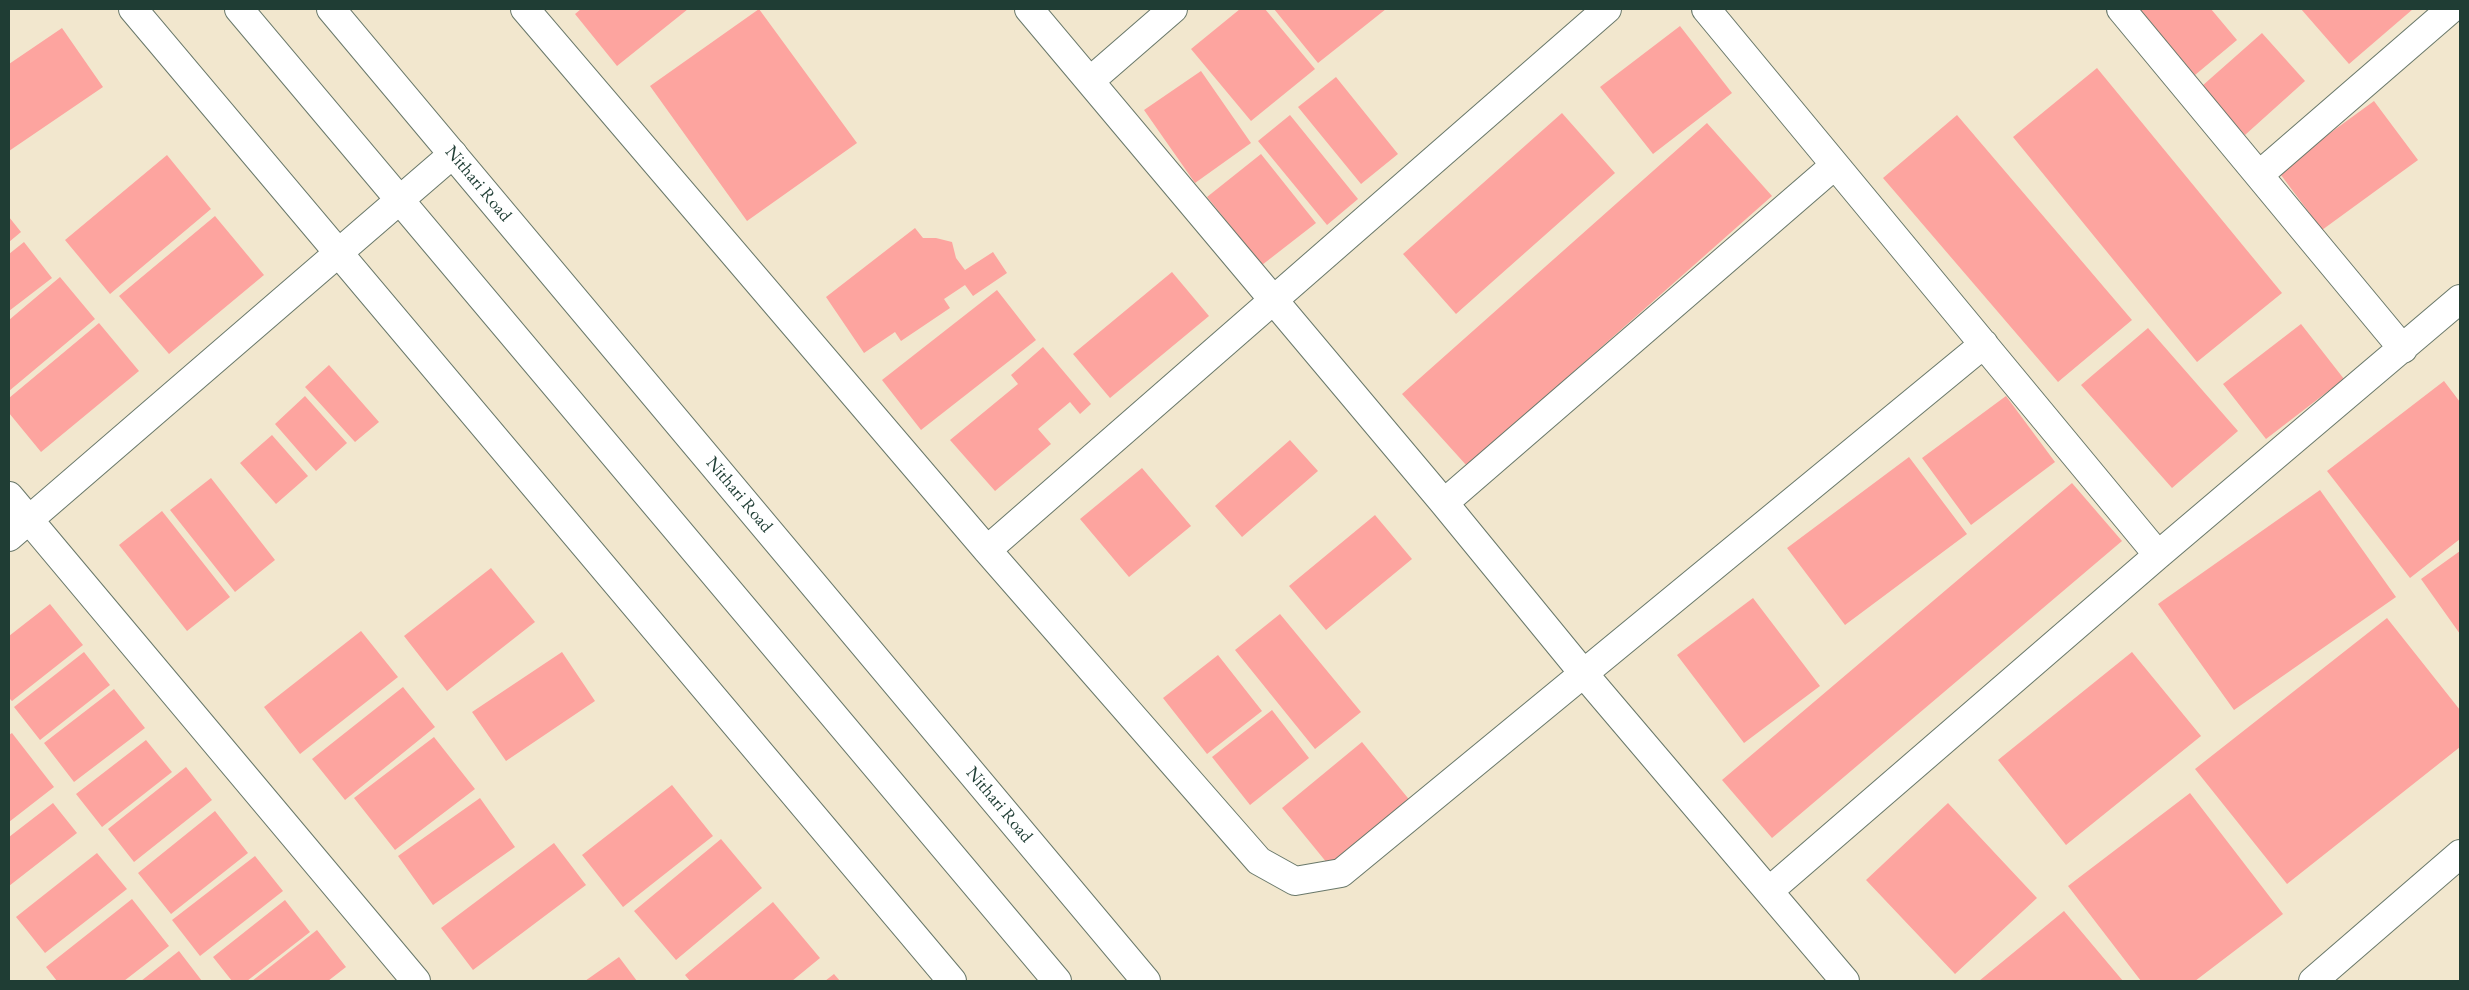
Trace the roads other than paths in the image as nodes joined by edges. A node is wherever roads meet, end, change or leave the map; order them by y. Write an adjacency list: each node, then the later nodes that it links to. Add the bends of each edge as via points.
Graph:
1 (132, 9): 16 (street)
2 (239, 9): 15 (street)
3 (331, 9): 12 (street, Nithari Road)
4 (525, 9): 24 (street)
5 (1030, 9): 11 (street)
6 (1173, 9): 11 (street)
7 (1607, 9): 18 (street)
8 (1706, 9): 13 (street)
9 (2121, 9): 14 (street)
10 (2451, 9): 14 (street)
11 (1090, 81): 18 (street)
12 (452, 154): 15 (street); 32 (street, Nithari Road)
13 (1835, 164): 19 (street); 22 (street)
14 (2259, 176): 20 (street)
15 (400, 199): 16 (street); 31 (street)
16 (337, 254): 23 (street); 30 (street)
17 (2460, 299): 20 (street)
18 (1274, 300): 22 (street); 24 (street)
19 (1984, 344): 25 (street); 26 (street)
20 (2402, 349): 25 (street)
21 (9, 496): 23 (street)
22 (1444, 503): 26 (street)
23 (19, 529): 29 (street)
24 (987, 550): 26 (street, via 1259,861 1295,881 1341,873)
25 (2158, 555): 28 (street)
26 (1584, 674): 28 (street)
27 (2460, 854): 34 (street)
28 (1769, 891): 33 (street)
29 (416, 981)
30 (952, 981)
31 (1057, 981)
32 (1146, 981)
33 (1845, 981)
34 (2313, 981)

